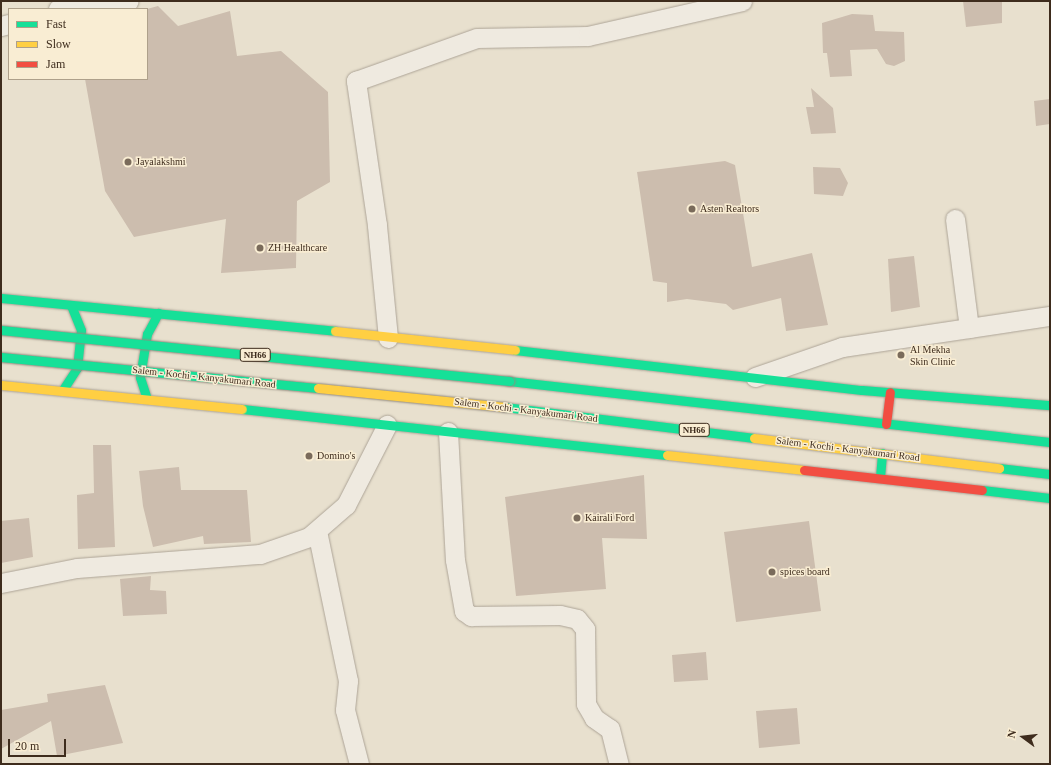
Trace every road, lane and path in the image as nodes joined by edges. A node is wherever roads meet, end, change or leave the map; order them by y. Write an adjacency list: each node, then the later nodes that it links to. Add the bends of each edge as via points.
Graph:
1 (129, 1): 3 (street)
2 (742, 1): 11 (street, via 588,36 477,38 356,81 377,225)
3 (67, 8)
4 (955, 219): 9 (street)
5 (1, 298): 6 (main road)
6 (71, 305): 7 (main road); 15 (main road, via 81,330 77,368)
7 (158, 313): 11 (main road); 17 (main road, via 147,334 140,377)
8 (1050, 316): 9 (street)
9 (969, 328): 13 (street, via 842,347)
10 (1, 330): 19 (main road, NH66, bridge, via 509,381)
11 (388, 338): 13 (main road)
12 (1, 356): 23 (main road, Salem - Kochi - Kanyakumari Road / NH66, bridge, via 505,407)
13 (755, 378): 16 (main road)
14 (1, 385): 15 (main road)
15 (62, 391): 17 (main road)
16 (890, 392): 18 (main road); 19 (main road)
17 (147, 399): 20 (main road)
18 (1050, 405)
19 (886, 424): 22 (main road, NH66)
20 (387, 425): 21 (main road); 27 (street, via 346,505)
21 (448, 432): 25 (main road); 30 (street, via 455,560 464,611 471,616 560,614 577,619 585,629 586,704 594,718 610,729)
22 (1050, 442)
23 (882, 453): 24 (main road, Salem - Kochi - Kanyakumari Road / NH66); 25 (main road)
24 (1050, 474)
25 (880, 477): 26 (main road)
26 (1050, 498)
27 (317, 530): 28 (street, via 309,537 260,554 77,568); 29 (street, via 348,681 345,710)
28 (1, 583)
29 (359, 764)
30 (619, 764)

